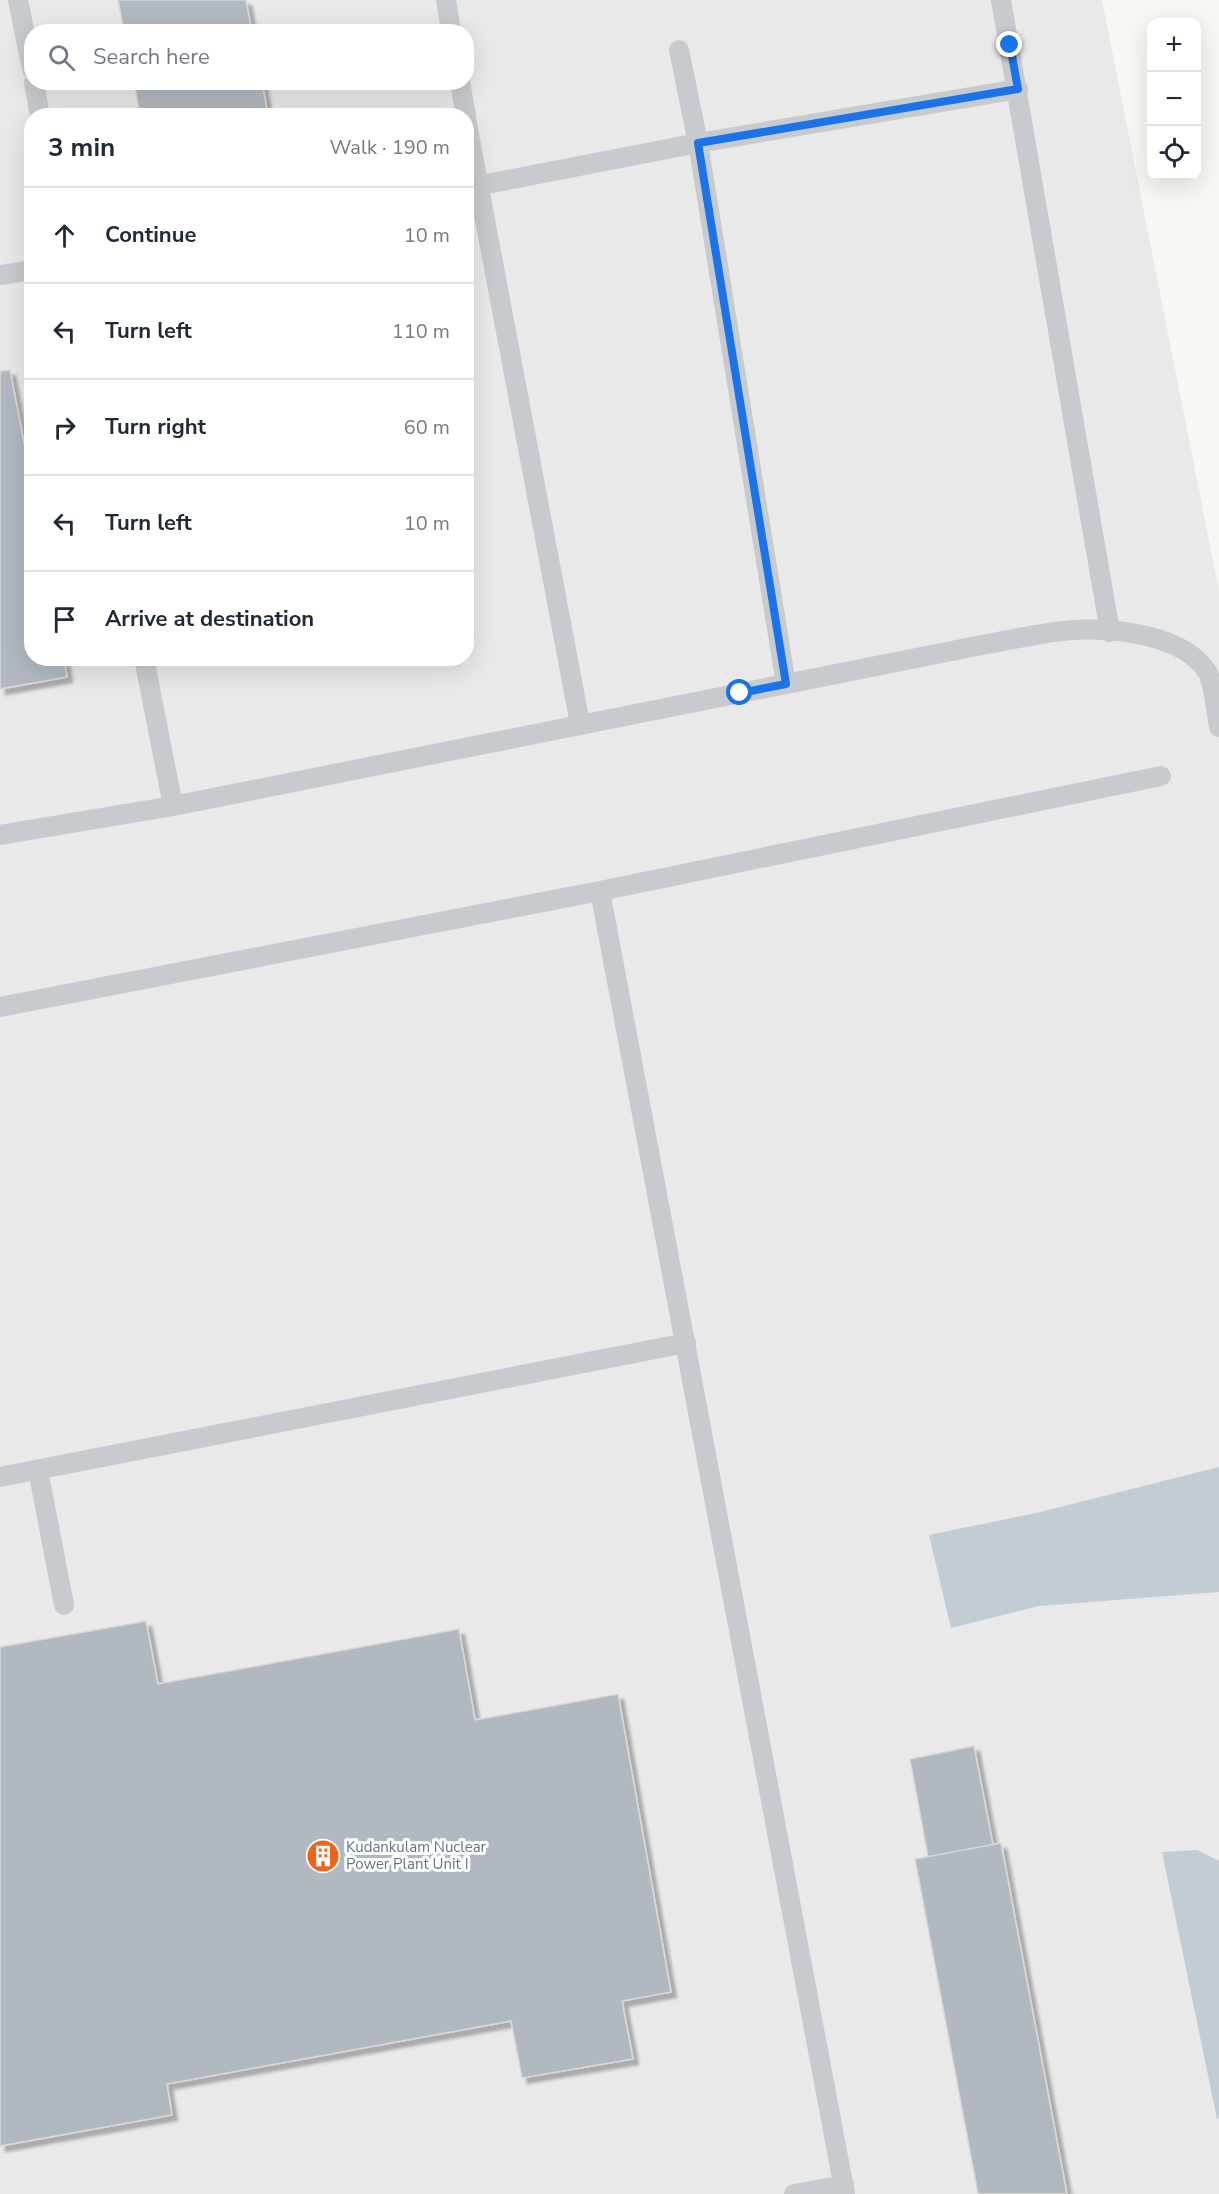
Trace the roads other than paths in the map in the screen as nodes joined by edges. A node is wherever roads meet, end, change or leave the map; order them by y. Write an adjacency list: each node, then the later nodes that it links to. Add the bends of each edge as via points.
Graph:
1 (18, 0): 5 (lane)
2 (446, 0): 4 (lane)
3 (1001, 0): 7 (lane)
4 (450, 24)
5 (24, 30)
6 (679, 50): 12 (lane)
7 (1018, 89): 12 (lane); 17 (lane)
8 (35, 90): 10 (lane)
9 (461, 90): 11 (lane)
10 (39, 108)
11 (464, 108)
12 (698, 143): 13 (lane); 19 (lane)
13 (474, 187)
14 (474, 197): 20 (lane)
15 (24, 271): 16 (lane)
16 (0, 275)
17 (1110, 632): 19 (lane, via 1073,630); 21 (lane, via 1154,637 1183,648 1208,674)
18 (146, 666): 23 (lane)
19 (786, 684): 20 (lane)
20 (580, 724): 23 (lane)
21 (1219, 727)
22 (1161, 776): 25 (lane)
23 (173, 806): 24 (lane)
24 (0, 835)
25 (600, 891): 26 (lane); 27 (lane)
26 (0, 1007)
27 (686, 1343): 28 (lane); 31 (lane)
28 (38, 1470): 29 (lane); 30 (lane)
29 (0, 1477)
30 (64, 1605)
31 (845, 2190): 32 (lane)
32 (794, 2194)

